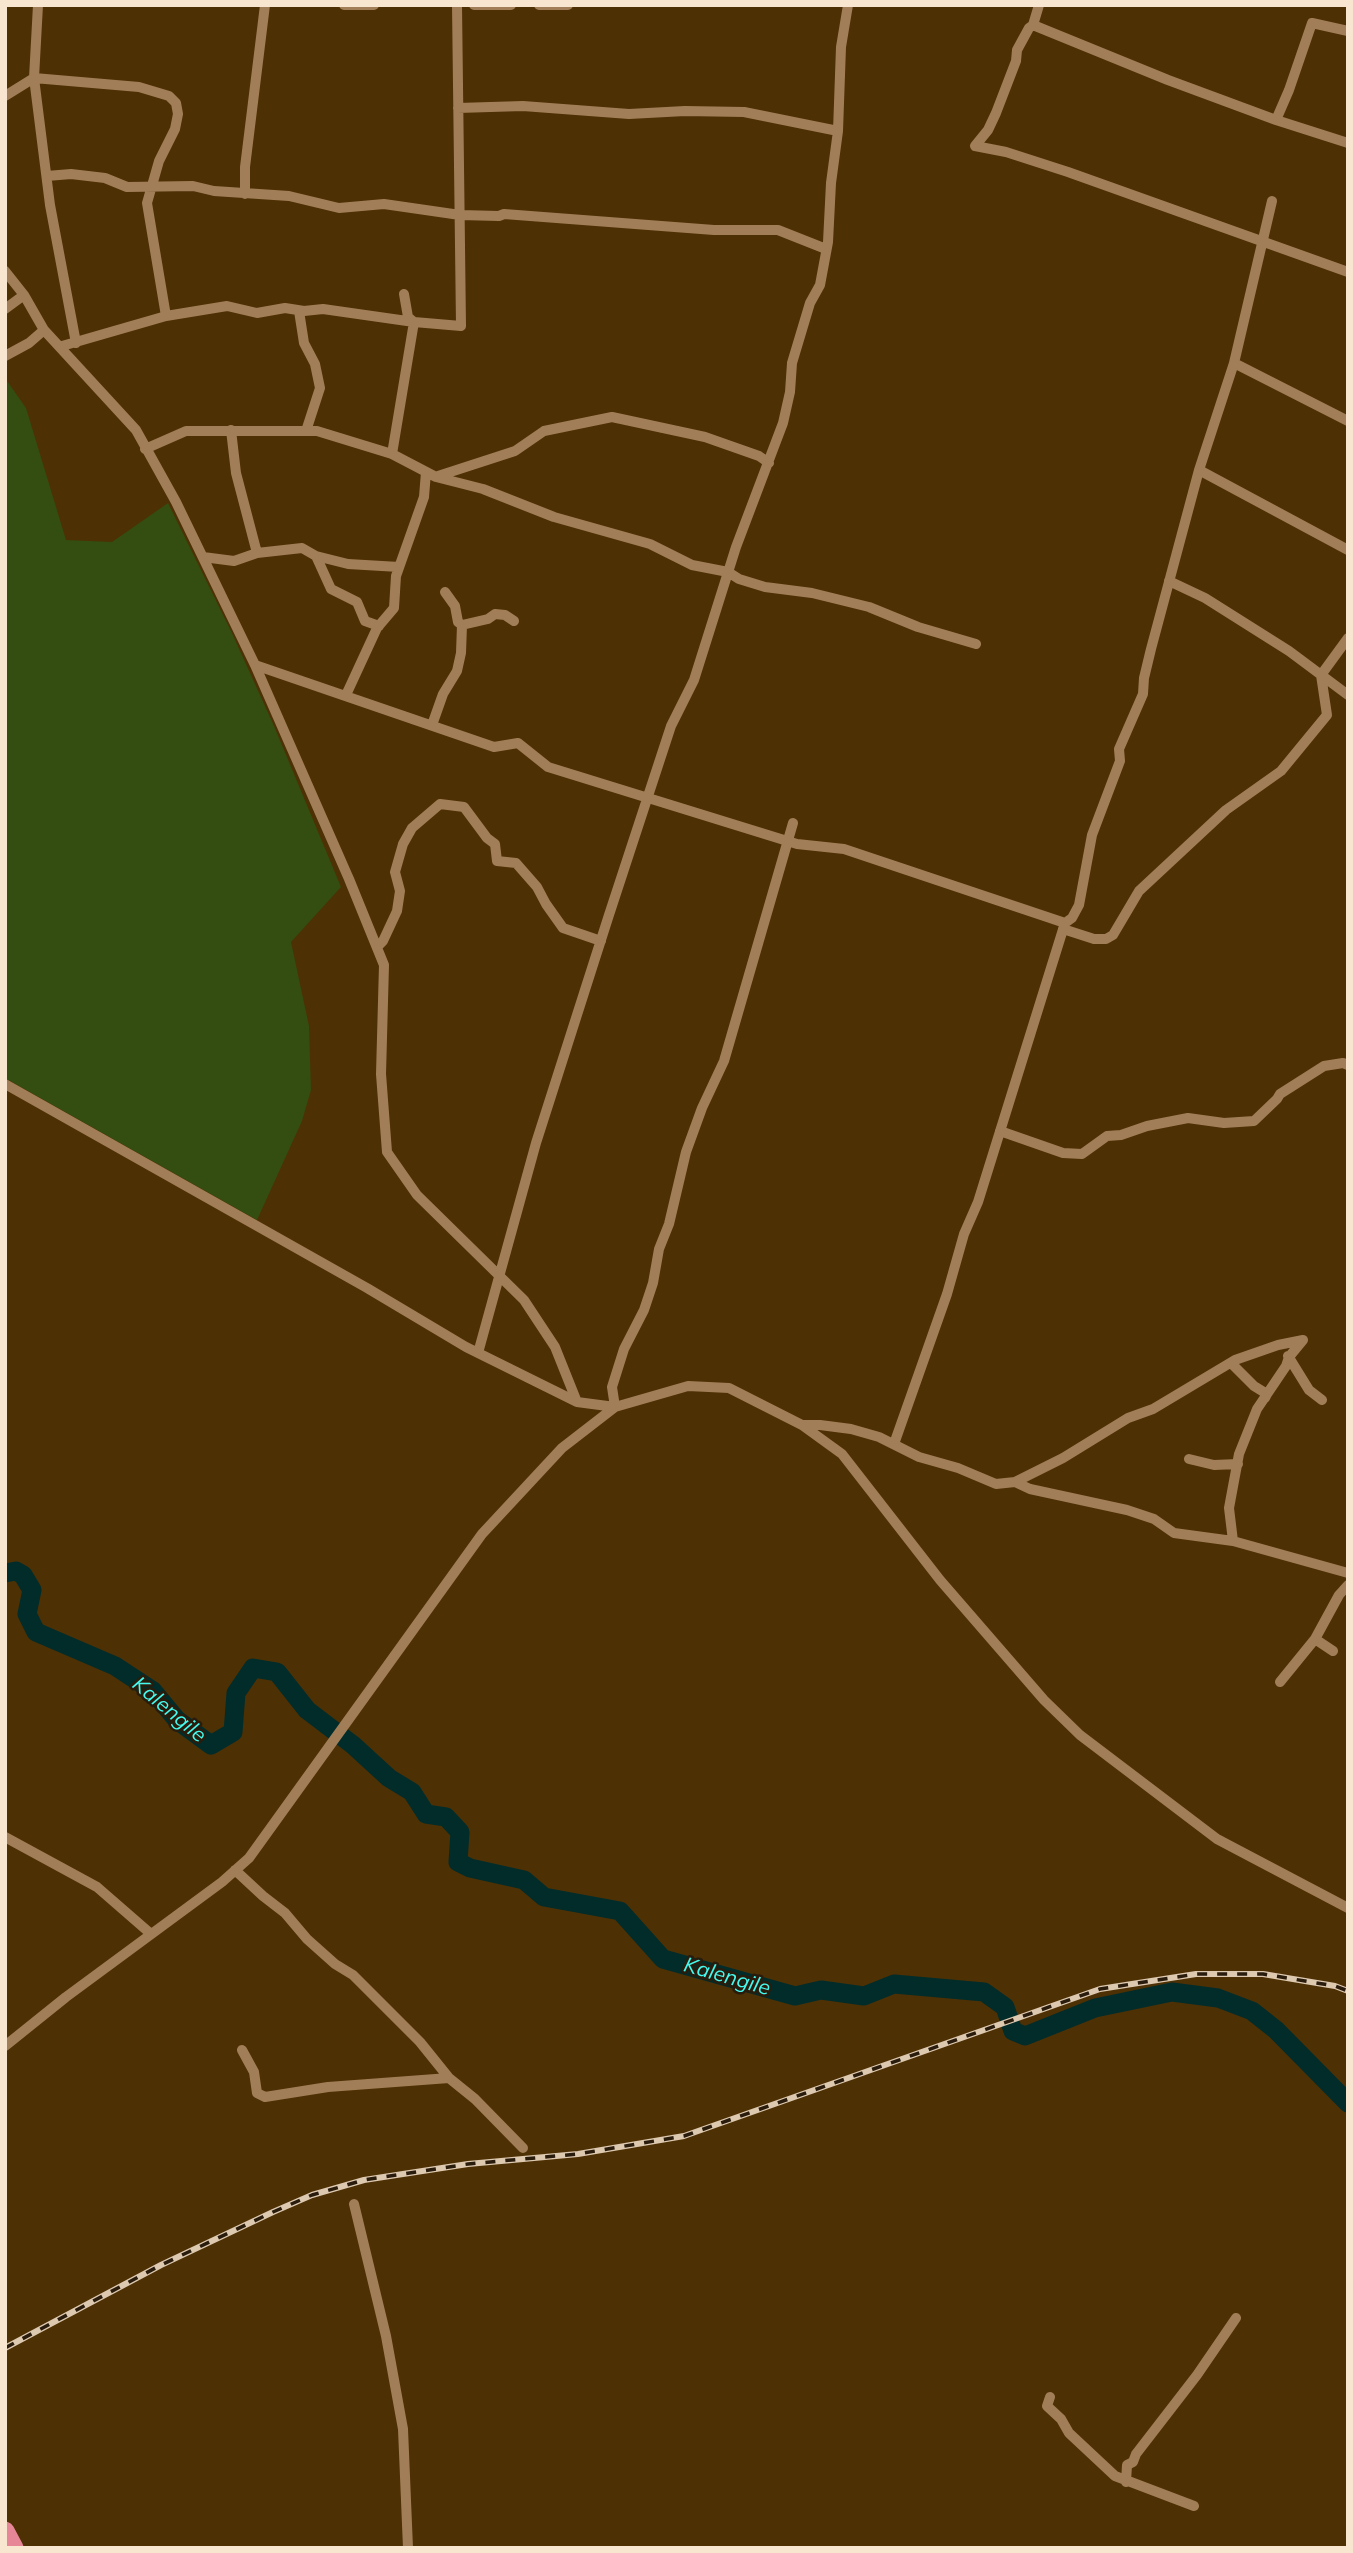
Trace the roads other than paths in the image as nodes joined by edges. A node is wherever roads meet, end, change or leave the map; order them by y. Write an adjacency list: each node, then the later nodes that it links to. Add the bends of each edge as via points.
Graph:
1 (38, 5): 14 (street)
2 (264, 5): 22 (street)
3 (344, 5): 4 (street)
4 (374, 5)
5 (457, 5): 16 (street)
6 (474, 5): 7 (street)
7 (511, 5)
8 (539, 5): 9 (street)
9 (568, 5)
10 (848, 5): 18 (street, via 841,47)
11 (1039, 5): 12 (street)
12 (1033, 25): 17 (street); 25 (street, via 1017,50 996,113 975,146 1018,156)
13 (1348, 32): 17 (street, via 1312,23)
14 (34, 78): 15 (street); 20 (street); 21 (street, via 139,87 177,103 177,121)
15 (5, 96)
16 (457, 108): 18 (street, via 523,106 629,114 744,112); 24 (street)
17 (1276, 120): 19 (street)
18 (838, 131): 26 (street)
19 (1348, 143)
20 (47, 176): 21 (street, via 71,174 105,178 127,187); 36 (street)
21 (152, 186): 22 (street, via 193,186); 33 (street, via 147,203)
22 (245, 194): 24 (street, via 289,196 340,208 384,204)
23 (1272, 201): 25 (street)
24 (460, 215): 26 (street, via 778,230); 34 (street, via 461,326)
25 (1263, 241): 28 (street); 39 (street)
26 (826, 249): 45 (street, via 820,285 792,363 790,392)
27 (5, 271): 30 (street)
28 (1348, 272)
29 (404, 294): 34 (street, via 408,317)
30 (24, 295): 31 (street); 35 (street)
31 (5, 309)
32 (299, 310): 33 (street, via 257,313 227,306); 34 (street); 42 (street, via 304,343 320,388)
33 (166, 316): 36 (street)
34 (414, 322): 44 (street)
35 (44, 330): 37 (street); 38 (street)
36 (76, 343): 37 (street)
37 (62, 346): 43 (street, via 135,430)
38 (5, 356)
39 (1234, 363): 40 (street); 46 (street)
40 (1348, 421)
41 (232, 430): 42 (street); 43 (street, via 186,431); 49 (street, via 236,473)
42 (306, 431): 44 (street)
43 (145, 449): 51 (street)
44 (392, 454): 47 (street)
45 (769, 463): 47 (street, via 705,437 612,417 544,431 515,452); 53 (street)
46 (1199, 470): 48 (street); 54 (street)
47 (431, 474): 52 (street); 53 (street, via 650,544 692,565)
48 (1348, 550)
49 (257, 553): 50 (street, via 302,548); 51 (street, via 234,561)
50 (316, 556): 52 (street, via 348,564); 58 (street, via 331,589 357,603 365,621)
51 (203, 557): 61 (street)
52 (399, 567): 58 (street, via 394,608)
53 (728, 572): 60 (street, via 765,587 869,607); 66 (street, via 694,680 671,726)
54 (1169, 581): 62 (street, via 1205,598); 69 (street, via 1143,694 1119,750 1120,761 1092,835 1079,905)
55 (445, 592): 57 (street)
56 (514, 621): 57 (street, via 495,614)
57 (462, 625): 65 (street, via 457,671)
58 (379, 626): 63 (street)
59 (1348, 638): 62 (street)
60 (976, 644)
61 (255, 665): 63 (street); 71 (street)
62 (1321, 675): 64 (street); 69 (street, via 1327,715 1281,771 1226,810 1139,891 1112,935 1094,939)
63 (346, 695): 65 (street)
64 (1348, 695)
65 (432, 726): 66 (street, via 494,747 518,743 548,766)
66 (648, 798): 68 (street); 70 (street)
67 (793, 823): 68 (street)
68 (788, 841): 69 (street, via 844,849); 82 (street, via 723,1061 687,1152 653,1283 612,1387)
69 (1064, 926): 74 (street)
70 (601, 941): 71 (street, via 563,928 516,863 497,861 495,844 464,807 440,804 412,828 403,844 395,872 400,891 397,911); 75 (street, via 536,1143)
71 (377, 947): 75 (street, via 384,965 381,1074 387,1152 417,1195)
72 (1348, 1065): 74 (street, via 1324,1066 1280,1094 1254,1121 1188,1118 1107,1136 1082,1154 1063,1153)
73 (5, 1084): 77 (street)
74 (1000, 1131): 85 (street)
75 (500, 1274): 77 (street); 81 (street, via 524,1300 555,1347)
76 (1278, 1345): 78 (street); 78 (street, via 1303,1340); 79 (street)
77 (478, 1353): 81 (street)
78 (1289, 1357): 80 (street); 83 (street)
79 (1231, 1363): 83 (street, via 1267,1394); 88 (street)
80 (1322, 1400)
81 (577, 1402): 82 (street)
82 (615, 1407): 84 (street, via 688,1386 729,1388); 96 (street, via 562,1448 482,1534)
83 (1257, 1409): 87 (street)
84 (802, 1425): 85 (street, via 851,1430); 97 (street, via 842,1454 940,1580 1080,1735 1217,1839)
85 (894, 1444): 88 (street, via 996,1484)
86 (1189, 1459): 87 (street)
87 (1238, 1464): 89 (street, via 1229,1508)
88 (1015, 1482): 89 (street, via 1154,1518 1174,1533)
89 (1233, 1541): 90 (street)
90 (1348, 1573)
91 (1348, 1585): 92 (street)
92 (1315, 1639): 93 (street); 94 (street)
93 (1333, 1651)
94 (1280, 1682)
95 (5, 1837): 98 (street, via 97,1887)
96 (236, 1870): 98 (street); 101 (street, via 307,1939 353,1975)
97 (1348, 1908)
98 (151, 1934): 99 (street)
99 (5, 2046)
100 (242, 2050): 101 (street, via 254,2072 257,2093 265,2097)
101 (449, 2078): 102 (street)
102 (523, 2148)
103 (354, 2204): 110 (street, via 403,2429)
104 (1236, 2318): 106 (street, via 1127,2465)
105 (1050, 2397): 106 (street, via 1047,2406 1069,2433)
106 (1126, 2482): 107 (street)
107 (1194, 2506)
108 (5, 2531): 109 (highway)
109 (14, 2548)
110 (408, 2548)

